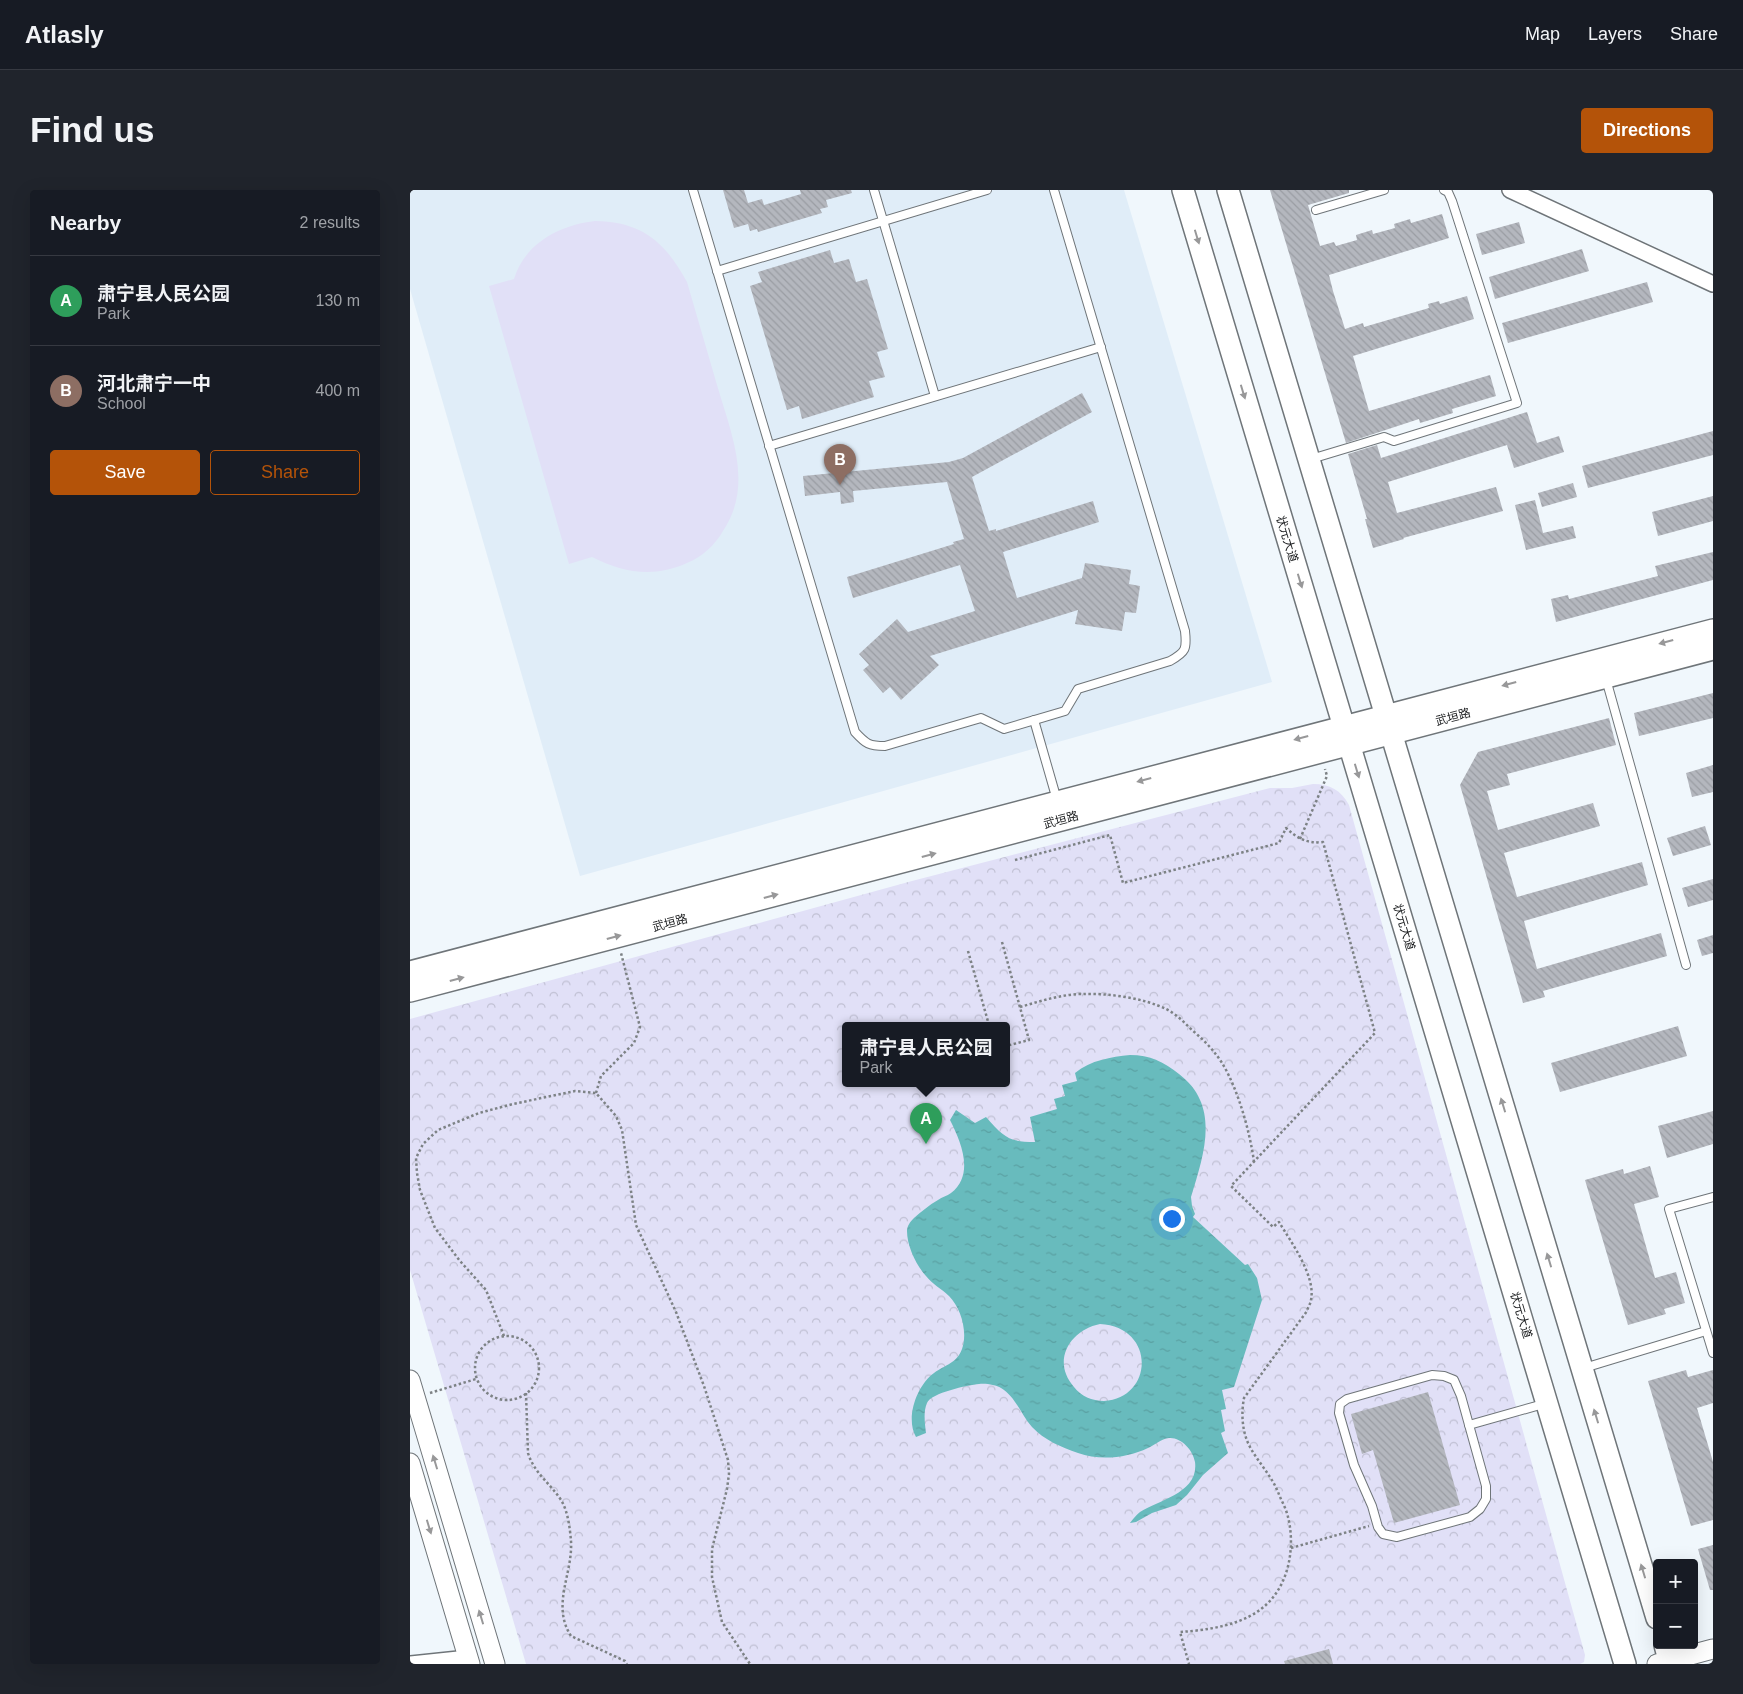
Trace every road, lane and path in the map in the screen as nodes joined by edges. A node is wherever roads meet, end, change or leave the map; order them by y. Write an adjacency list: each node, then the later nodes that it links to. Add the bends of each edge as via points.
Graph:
1 (693, 190): 12 (lane)
2 (874, 190): 11 (lane)
3 (987, 190): 11 (lane)
4 (1054, 190): 14 (lane)
5 (1182, 190): 23 (main road, 状元大道, one-way to 23)
6 (1228, 190): 17 (main road)
7 (1384, 190): 10 (lane)
8 (1444, 190): 17 (lane, via 1452,201 1517,403 1394,441 1384,437)
9 (1510, 190): 13 (street)
10 (1316, 210)
11 (883, 221): 12 (lane); 15 (lane)
12 (717, 271): 16 (lane)
13 (1713, 284)
14 (1100, 347): 15 (lane); 21 (lane, via 1186,631 1187,646 1182,654 1170,661 1078,689 1065,711)
15 (935, 396): 16 (lane)
16 (769, 446): 21 (lane, via 855,732 864,742 885,746 981,718 1004,729)
17 (1309, 460): 22 (main road)
18 (1713, 630): 22 (main road, 武垣路, one-way to 22)
19 (1713, 649): 20 (main road, 武垣路)
20 (1606, 677): 22 (main road, 武垣路); 31 (lane)
21 (1034, 720): 25 (lane)
22 (1388, 725): 23 (main road, 武垣路); 43 (main road, one-way to 22)
23 (1346, 736): 24 (main road, 武垣路); 25 (main road, 武垣路, one-way to 25); 47 (main road, 状元大道, one-way to 47)
24 (1321, 752): 26 (path, via 1327,776); 28 (main road, 武垣路, one-way to 24)
25 (1058, 802): 32 (main road, 武垣路)
26 (1300, 839): 27 (path, via 1286,828 1279,843 1123,883 1110,835); 38 (path, via 1323,842 1374,1034)
27 (1015, 860)
28 (616, 937): 33 (main road, 武垣路, one-way to 28); 37 (path, via 640,1027 634,1043 601,1076)
29 (1002, 942): 34 (path)
30 (968, 951): 35 (path)
31 (1686, 965)
32 (410, 972)
33 (410, 991)
34 (1020, 1007): 36 (path, via 1029,1040); 38 (path, via 1054,997 1083,994 1138,1000 1165,1008 1215,1052 1225,1069 1244,1117)
35 (988, 1022)
36 (1010, 1045)
37 (596, 1093): 41 (path, via 575,1091 479,1113 438,1130 423,1144 416,1158 420,1190 435,1228 486,1290); 59 (path, via 616,1116 622,1130 636,1225 676,1312 728,1460 730,1474 712,1549 712,1577 722,1622)
38 (1254, 1162): 51 (path, via 1231,1186 1273,1226 1279,1222 1307,1271 1311,1288 1307,1311 1244,1398 1241,1412 1249,1446 1277,1489 1288,1517)
39 (1713, 1197): 40 (lane, via 1670,1209)
40 (1706, 1331): 42 (lane); 43 (lane)
41 (504, 1336): 44 (path, via 493,1339 481,1349 475,1363); 46 (path, via 523,1340 536,1356 537,1377)
42 (1713, 1353)
43 (1582, 1369): 52 (main road, one-way to 43)
44 (476, 1379): 45 (path); 46 (path, via 485,1392 500,1399 515,1399)
45 (413, 1388): 57 (street, one-way to 45)
46 (526, 1393): 58 (path, via 530,1461 562,1500 566,1512 571,1543 562,1607 565,1628 571,1636)
47 (1547, 1403): 48 (lane); 61 (main road, 状元大道)
48 (1469, 1425): 50 (lane, via 1486,1486 1486,1500 1480,1509 1470,1517 1397,1537 1384,1534); 50 (lane, via 1454,1380 1444,1376 1432,1375 1347,1399 1340,1404 1339,1414 1354,1465)
49 (410, 1463): 55 (street, one-way to 55)
50 (1377, 1524): 51 (path)
51 (1291, 1548): 60 (path, via 1286,1573 1268,1603 1228,1625 1180,1632)
52 (1653, 1605)
53 (1713, 1648): 54 (street)
54 (1666, 1658)
55 (469, 1661): 56 (street)
56 (410, 1664)
57 (495, 1664)
58 (627, 1664)
59 (750, 1664)
60 (1189, 1664)
61 (1625, 1664)

